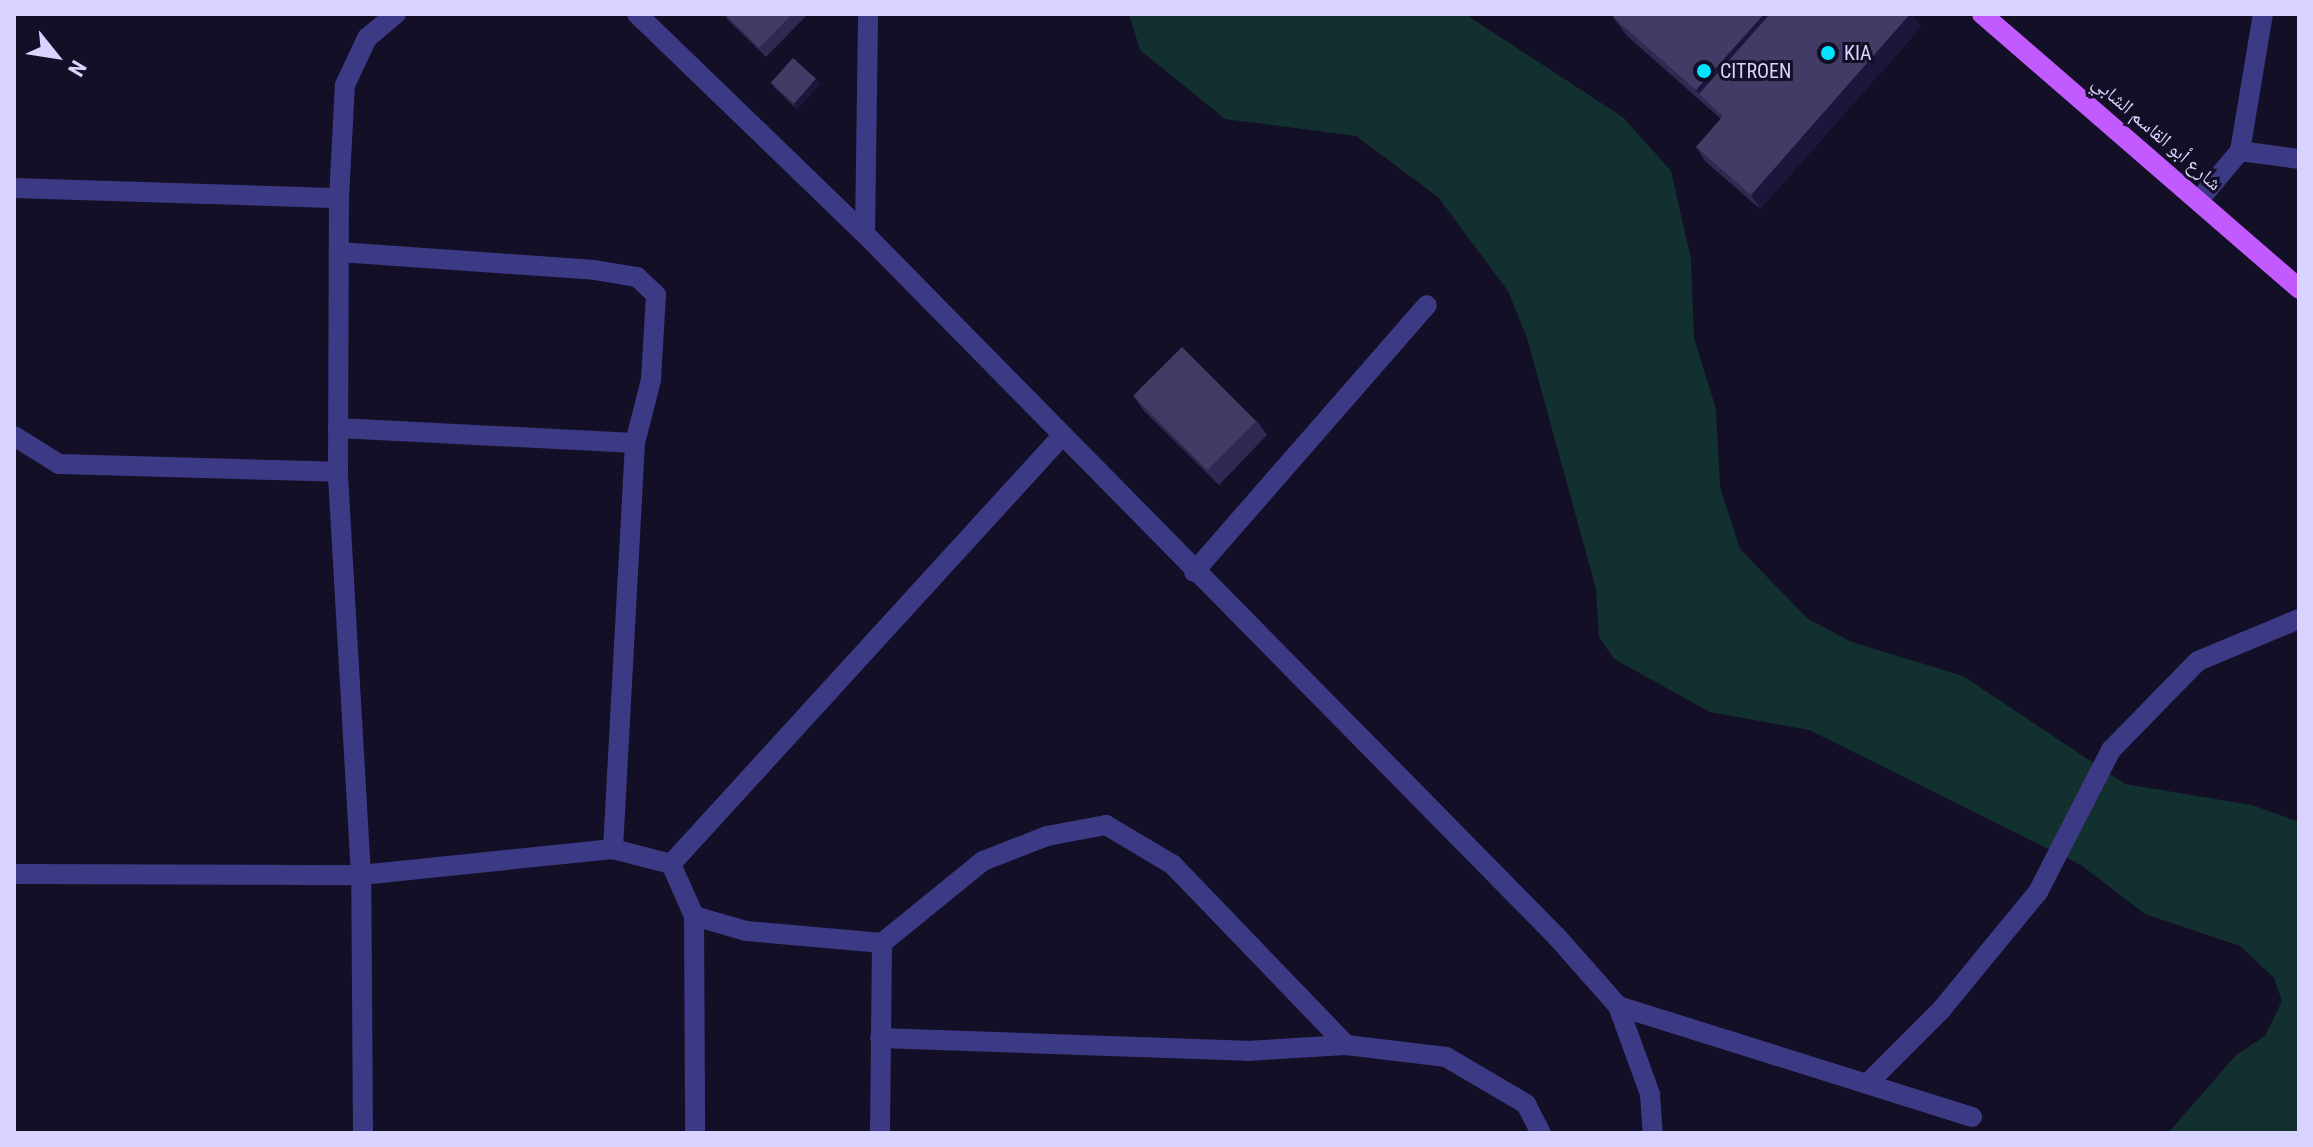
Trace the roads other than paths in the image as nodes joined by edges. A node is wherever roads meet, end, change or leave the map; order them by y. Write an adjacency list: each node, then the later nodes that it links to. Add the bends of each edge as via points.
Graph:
1 (396, 14): 9 (street, via 367,38 345,85)
2 (637, 14): 11 (street)
3 (868, 14): 11 (street)
4 (1982, 14): 10 (main road, شارع أبو القاسم الشابي)
5 (2263, 14): 6 (street)
6 (2240, 151): 7 (street); 10 (street)
7 (2299, 159)
8 (14, 188): 9 (street)
9 (339, 198): 12 (street)
10 (2199, 200): 13 (main road, شارع أبو القاسم الشابي)
11 (865, 234): 17 (street)
12 (339, 252): 15 (street); 18 (street, via 637,277 656,295 651,380)
13 (2299, 289)
14 (1427, 305): 20 (street)
15 (338, 428): 18 (street); 19 (street)
16 (14, 436): 19 (street, via 59,464)
17 (1061, 437): 20 (street); 23 (street)
18 (635, 443): 22 (street)
19 (338, 472): 25 (street)
20 (1194, 572): 28 (street, via 1468,844)
21 (2299, 619): 31 (street, via 2198,661 2111,750 2038,892 1941,1010)
22 (613, 849): 23 (street); 25 (street)
23 (671, 864): 26 (street)
24 (14, 874): 25 (street)
25 (361, 875): 33 (street)
26 (694, 916): 27 (street, via 746,931); 34 (street)
27 (882, 943): 29 (street); 30 (street, via 983,861 1047,836 1106,825 1173,865)
28 (1618, 1006): 31 (street); 37 (street, via 1650,1094)
29 (880, 1038): 30 (street, via 1246,1051); 35 (street)
30 (1346, 1045): 36 (street, via 1446,1057 1526,1104)
31 (1867, 1084): 32 (street)
32 (1972, 1117)
33 (363, 1133)
34 (695, 1133)
35 (880, 1133)
36 (1541, 1133)
37 (1653, 1133)

